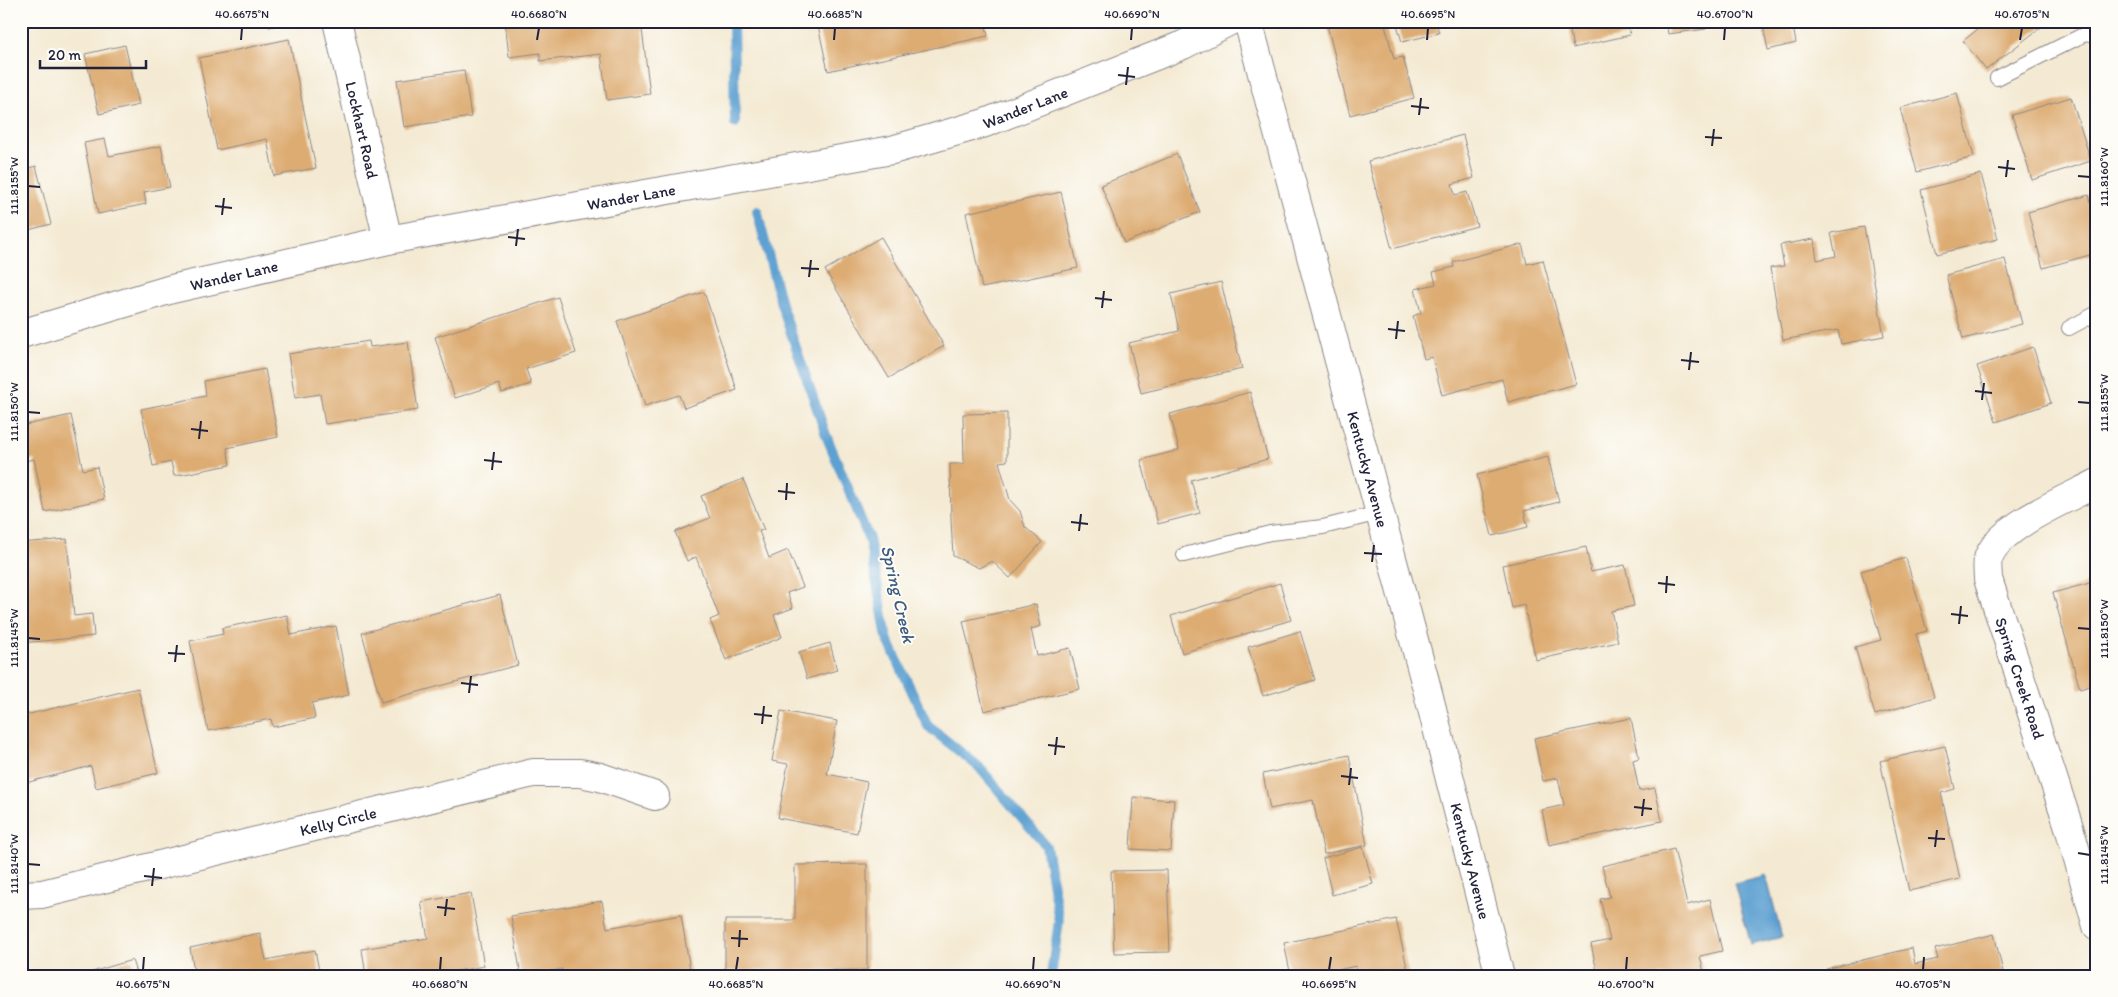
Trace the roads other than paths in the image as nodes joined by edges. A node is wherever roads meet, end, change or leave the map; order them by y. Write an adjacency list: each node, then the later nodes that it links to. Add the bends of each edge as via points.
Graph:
1 (337, 21): 6 (street, Lockhart Road)
2 (1230, 21): 6 (street, Wander Lane, via 1183,45 995,120 892,150)
3 (1248, 21): 11 (street, Kentucky Avenue)
4 (2097, 36): 5 (lane, via 2085,34)
5 (1997, 78)
6 (388, 240): 9 (street, Wander Lane, via 172,289)
7 (2097, 313): 8 (lane)
8 (2070, 328)
9 (21, 334)
10 (2097, 483): 15 (street, Spring Creek Road, via 2020,524 1998,540 1988,558 1988,579 2069,827)
11 (1379, 513): 12 (lane, via 1323,526 1270,533); 16 (street, Kentucky Avenue)
12 (1184, 555)
13 (655, 796): 14 (street, Kelly Circle, via 580,773 533,773 42,894)
14 (21, 895)
15 (2097, 926)
16 (1500, 976)

